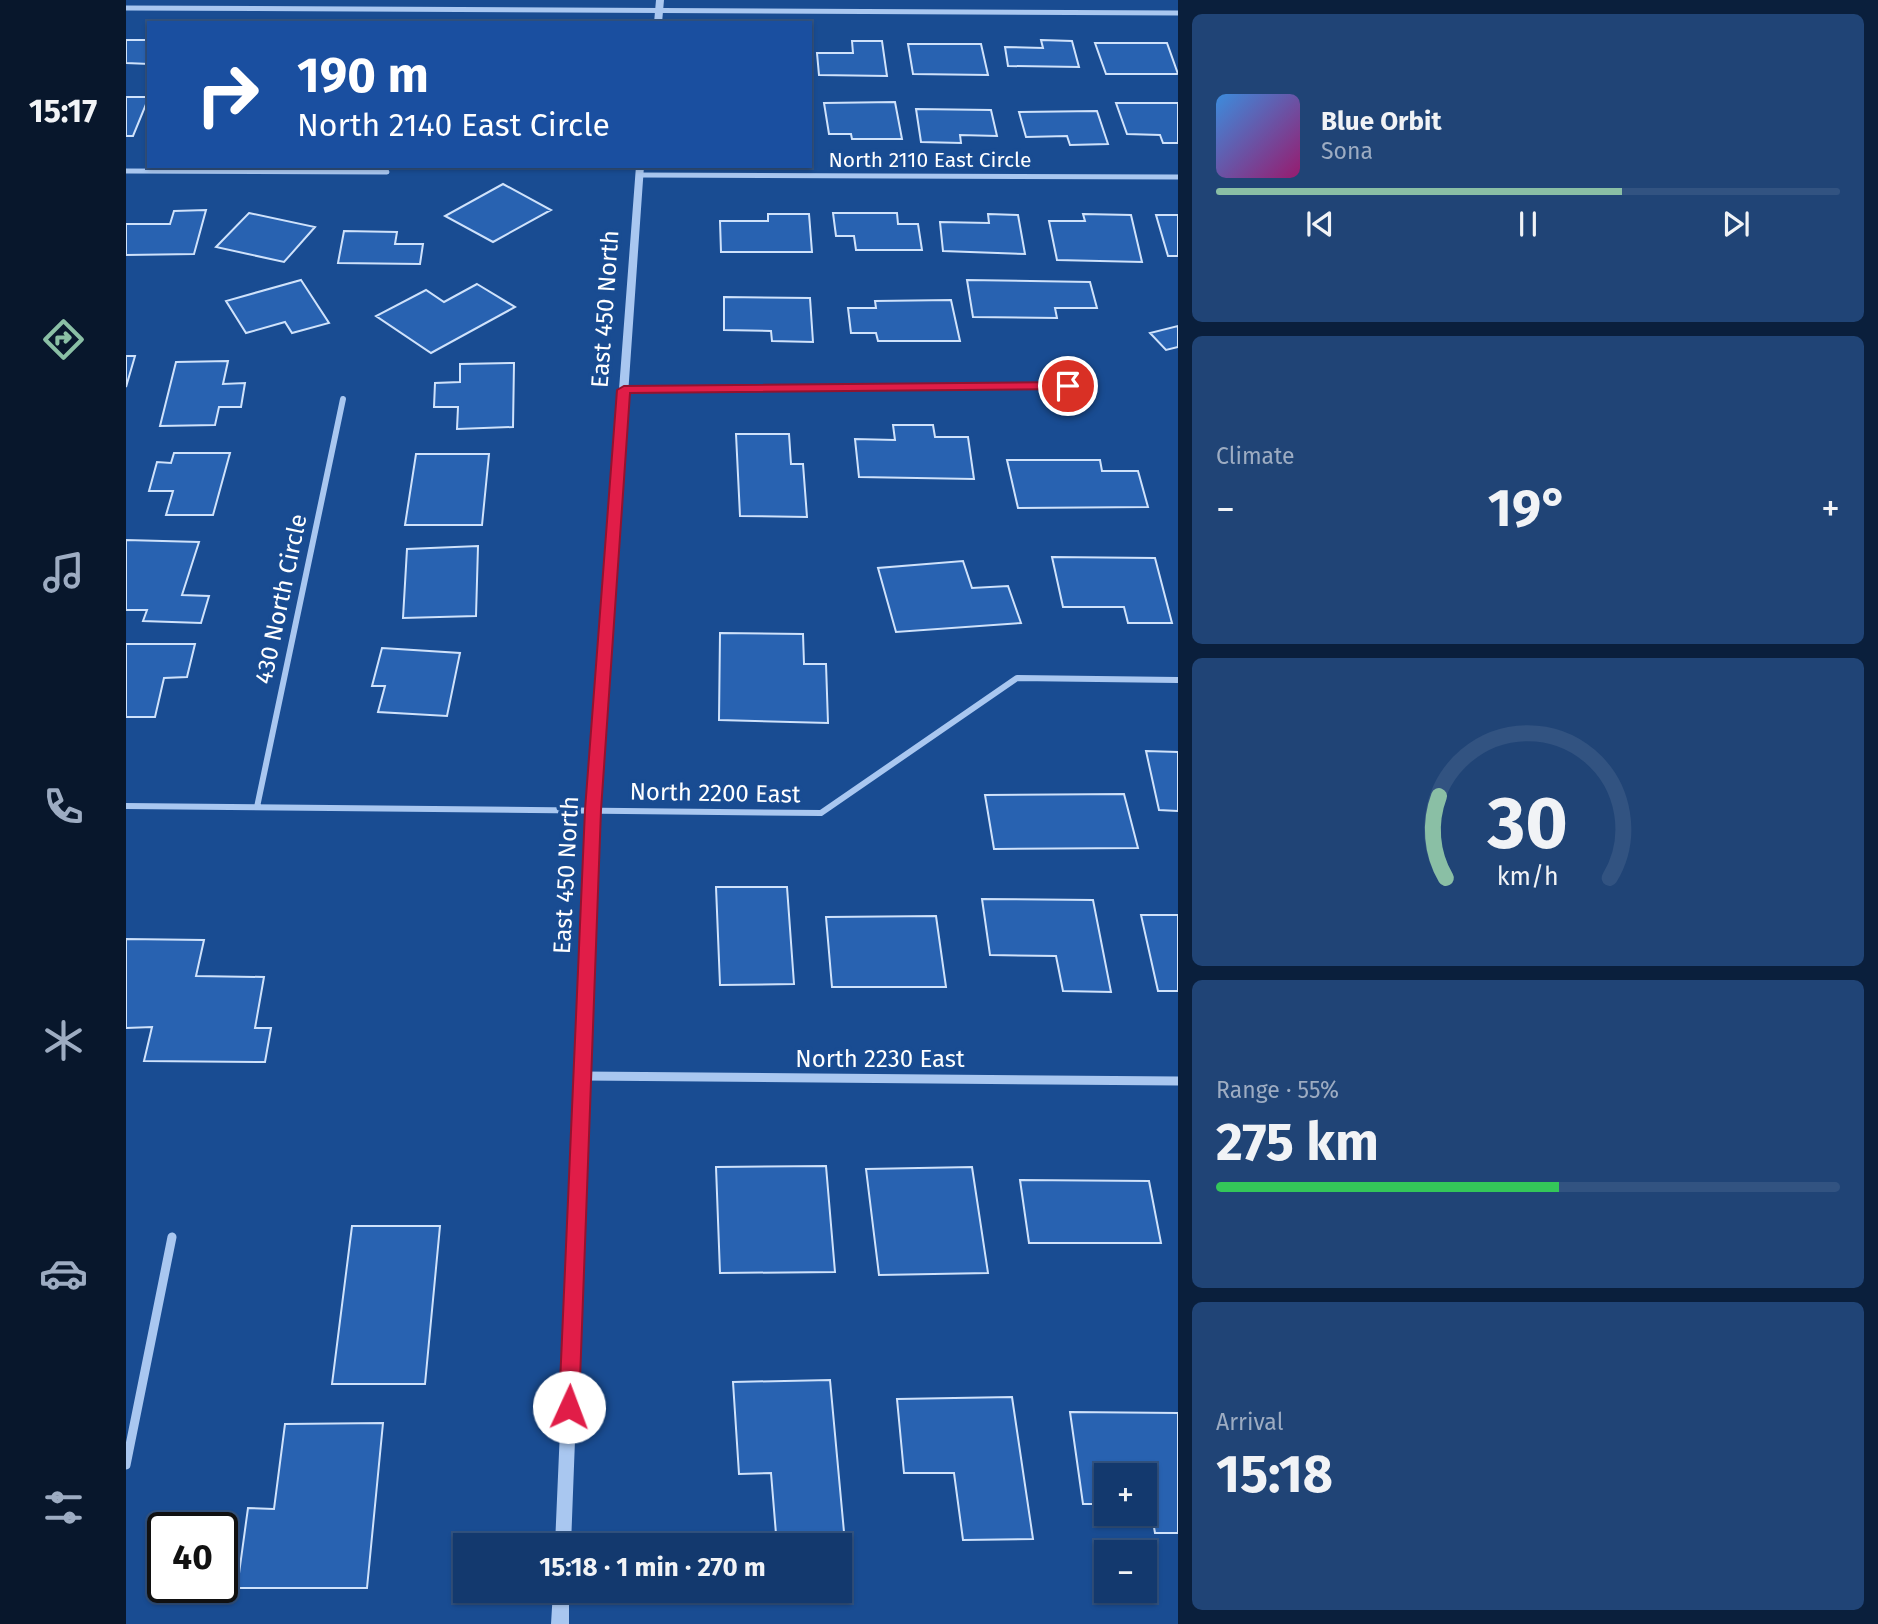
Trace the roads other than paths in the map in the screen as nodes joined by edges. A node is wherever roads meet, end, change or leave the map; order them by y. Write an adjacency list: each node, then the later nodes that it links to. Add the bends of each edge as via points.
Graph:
1 (660, 0): 3 (street)
2 (126, 8): 3 (street)
3 (660, 10): 4 (street); 5 (street)
4 (1178, 13)
5 (658, 21)
6 (126, 171): 8 (street)
7 (640, 171): 9 (street, North 2110 East Circle); 11 (street, East 450 North)
8 (387, 172)
9 (1178, 177)
10 (1068, 386): 11 (street)
11 (624, 390): 16 (street, East 450 North)
12 (343, 399): 15 (street, 430 North Circle)
13 (1178, 680): 16 (street, North 2200 East, via 1017,678 821,813)
14 (126, 806): 15 (street, North 2200 East)
15 (257, 807): 16 (street, North 2200 East)
16 (593, 810): 17 (street, East 450 North)
17 (583, 1076): 18 (street, North 2230 East); 21 (street, East 450 North)
18 (1178, 1081)
19 (172, 1237): 20 (street)
20 (126, 1465)
21 (564, 1533)
22 (561, 1603): 23 (street)
23 (560, 1624)

